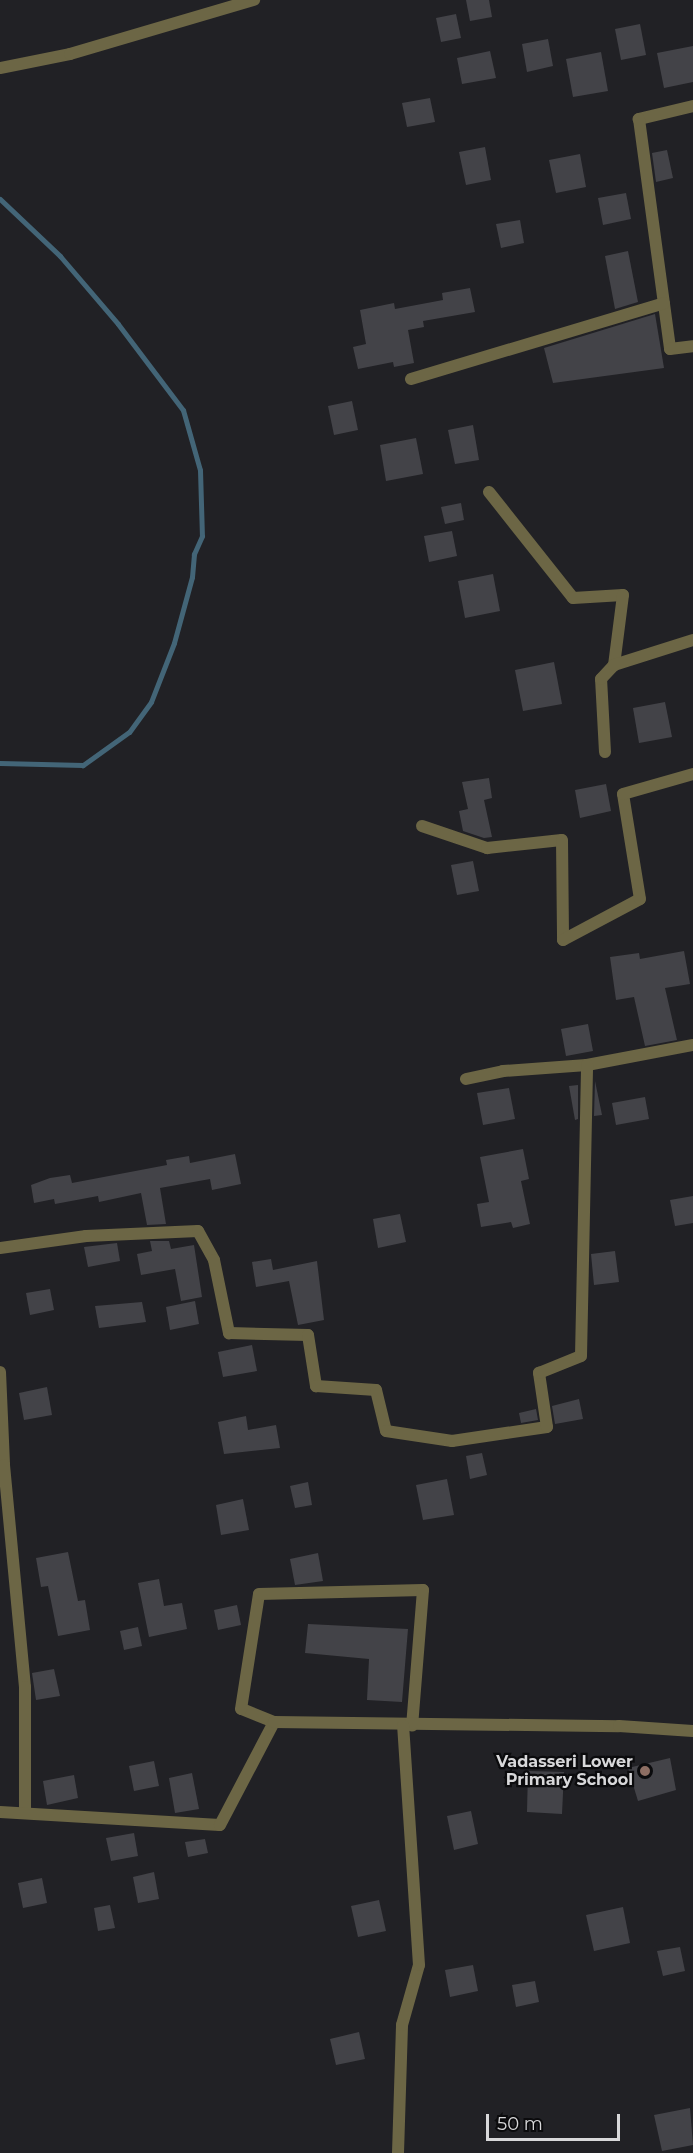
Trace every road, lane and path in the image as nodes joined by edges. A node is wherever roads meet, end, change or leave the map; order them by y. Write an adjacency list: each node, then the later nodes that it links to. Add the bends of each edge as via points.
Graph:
1 (254, 0): 2 (street, via 70,54)
2 (0, 68)
3 (693, 106): 4 (street, via 639,120)
4 (664, 303): 5 (street, via 670,349); 6 (street)
5 (693, 346)
6 (411, 379)
7 (489, 492): 9 (street, via 573,598 623,595)
8 (693, 640): 9 (street)
9 (614, 665): 10 (street, via 601,679)
10 (605, 752)
11 (693, 774): 12 (street, via 623,794 640,899 563,940 562,840 487,848)
12 (422, 826)
13 (693, 1045): 14 (street)
14 (587, 1065): 15 (street, via 503,1071); 16 (street, via 581,1356 538,1373 547,1427 452,1441 386,1431 376,1390 316,1386 308,1335 229,1333 214,1260 198,1231 86,1236)
15 (466, 1079)
16 (0, 1248)
17 (0, 1372): 22 (street, via 4,1465 25,1687)
18 (274, 1722): 19 (street); 19 (street, via 241,1708 259,1594 423,1590); 22 (street, via 220,1825)
19 (408, 1726): 20 (street, via 620,1726); 23 (street, via 419,1965 402,2025)
20 (693, 1731)
21 (0, 1812): 22 (street)
22 (26, 1813)
23 (398, 2153)

